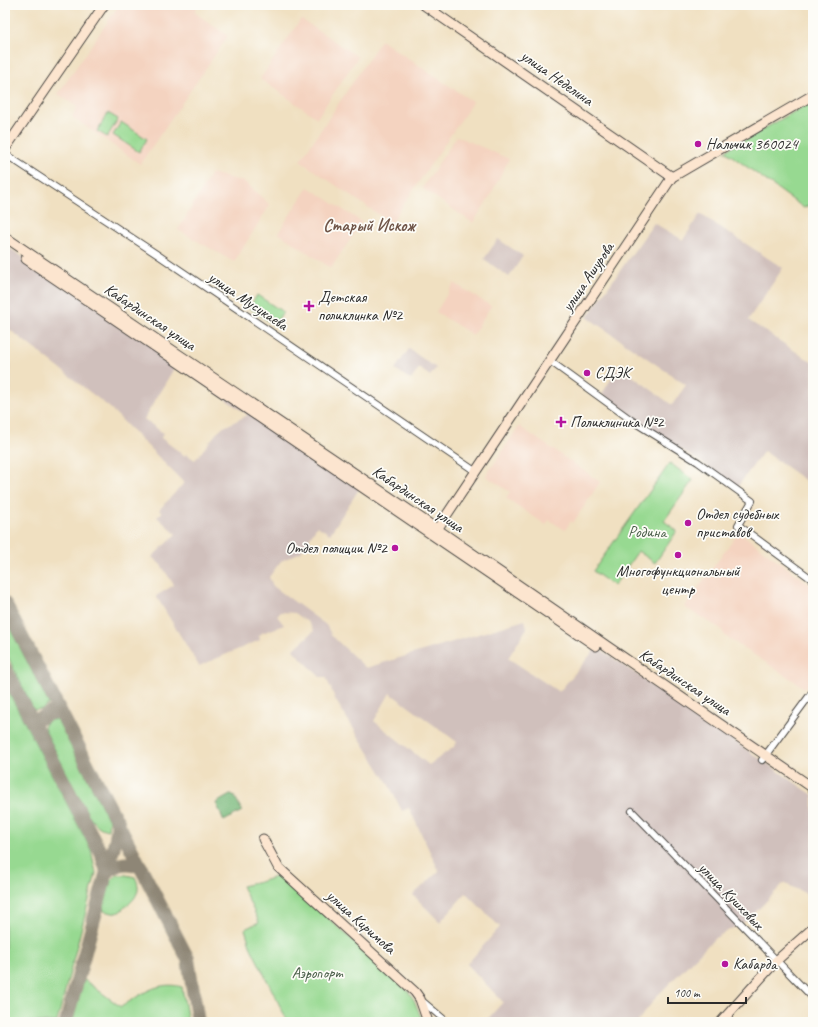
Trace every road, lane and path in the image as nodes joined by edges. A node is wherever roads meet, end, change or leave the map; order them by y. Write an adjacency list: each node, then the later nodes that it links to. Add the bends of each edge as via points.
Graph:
1 (104, 5): 4 (main road)
2 (424, 5): 6 (main road, улица Неделина)
3 (813, 95): 6 (main road, улица Ашурова)
4 (5, 149)
5 (5, 154): 10 (street, улица Мусукаева)
6 (672, 177): 9 (main road, улица Ашурова)
7 (5, 237): 11 (main road, Кабардинская улица)
8 (5, 245): 11 (main road, Кабардинская улица)
9 (550, 361): 10 (main road, улица Ашурова); 12 (street, via 634,422 698,462 752,501 738,525)
10 (475, 471): 11 (main road, улица Ашурова)
11 (435, 532): 14 (main road, Кабардинская улица)
12 (813, 580)
13 (813, 691): 14 (street)
14 (763, 757): 15 (main road, Кабардинская улица); 16 (main road, Кабардинская улица)
15 (813, 788)
16 (813, 795)
17 (632, 811): 20 (street, улица Кушховых)
18 (263, 839): 22 (main road, улица Киримова, via 278,867 395,973)
19 (813, 928): 20 (main road)
20 (776, 961): 21 (street, улица Кушховых); 25 (main road)
21 (813, 998)
22 (420, 999): 23 (main road); 24 (street, улица Киримова)
23 (428, 1022)
24 (447, 1022)
25 (722, 1022)

